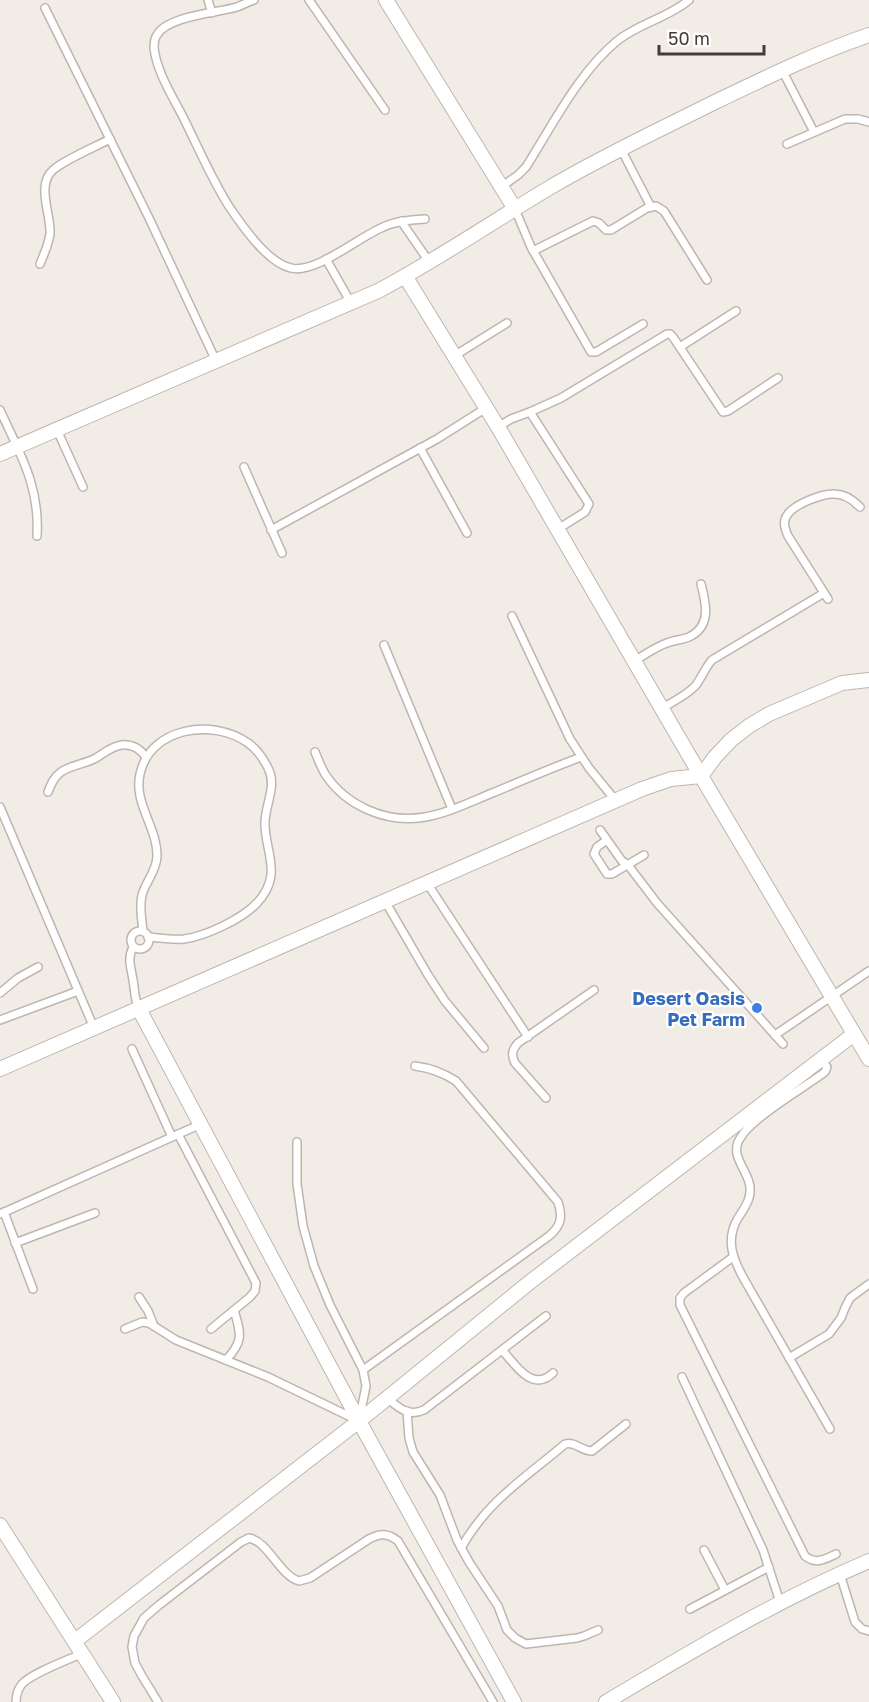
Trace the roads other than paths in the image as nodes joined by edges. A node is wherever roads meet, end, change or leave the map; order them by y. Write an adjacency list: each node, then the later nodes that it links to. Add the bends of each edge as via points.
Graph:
1 (208, 0): 7 (lane)
2 (254, 0): 7 (lane)
3 (309, 0): 12 (lane)
4 (386, 0): 18 (street)
5 (689, 0): 18 (lane, via 628,33 603,54 574,90 526,167)
6 (45, 8): 15 (lane)
7 (212, 13): 24 (lane, via 171,23 157,33 154,49 164,79 218,188 261,247 279,264 293,269)
8 (869, 29): 10 (street)
9 (869, 35): 10 (street)
10 (853, 40): 11 (street)
11 (782, 70): 14 (lane); 17 (street)
12 (385, 110)
13 (869, 122): 14 (lane, via 844,119)
14 (814, 132): 16 (lane)
15 (110, 139): 26 (lane, via 57,167 47,178 50,236); 35 (lane)
16 (787, 144)
17 (621, 149): 19 (lane); 20 (street)
18 (501, 187): 20 (street)
19 (651, 207): 23 (lane, via 611,230 593,222); 28 (lane, via 664,211)
20 (515, 209): 23 (lane); 25 (street)
21 (425, 219): 22 (lane)
22 (401, 221): 24 (lane, via 379,228); 25 (lane)
23 (533, 251): 32 (lane, via 591,352)
24 (326, 259): 29 (lane)
25 (430, 263): 27 (street)
26 (40, 264)
27 (405, 276): 29 (street); 34 (street)
28 (707, 280)
29 (351, 303): 35 (street)
30 (735, 311): 33 (lane)
31 (507, 323): 34 (lane)
32 (643, 324)
33 (680, 347): 36 (lane, via 723,412); 39 (lane, via 670,334 664,336 561,398)
34 (454, 356): 37 (street)
35 (216, 361): 41 (street)
36 (778, 378)
37 (486, 408): 40 (street); 43 (lane)
38 (0, 410): 42 (lane)
39 (530, 412): 40 (lane); 48 (lane, via 589,504 585,512)
40 (498, 427): 48 (street)
41 (57, 429): 42 (street); 46 (lane)
42 (17, 447): 44 (street); 51 (lane, via 33,487)
43 (420, 448): 49 (lane); 50 (lane)
44 (0, 454)
45 (244, 467): 49 (lane)
46 (83, 487)
47 (860, 507): 58 (lane, via 846,496 828,494 788,514 784,521 788,536 826,596 712,660 691,690)
48 (558, 529): 56 (street)
49 (272, 530): 52 (lane)
50 (467, 533)
51 (37, 536)
52 (282, 553)
53 (701, 584): 56 (lane, via 707,610 700,629 692,636 663,644)
54 (512, 616): 61 (lane)
55 (384, 645): 66 (lane)
56 (634, 662): 58 (street)
57 (869, 680): 62 (street, via 842,683 769,714 731,740)
58 (662, 708): 62 (street)
59 (315, 752): 66 (lane, via 324,773 357,805 402,818 425,817)
60 (146, 757): 63 (lane, via 132,746 114,746 61,771); 73 (lane, via 139,789 157,858 142,896); 73 (lane, via 169,736 202,729 221,732 248,743 265,761 272,780 265,823 271,875 258,903 204,934 186,939)
61 (581, 757): 64 (lane); 66 (lane)
62 (701, 776): 64 (street, via 656,783); 80 (street)
63 (48, 792)
64 (616, 801): 71 (street)
65 (0, 807): 78 (lane)
66 (452, 809)
67 (600, 830): 68 (lane)
68 (607, 840): 70 (lane); 70 (lane, via 594,854 605,873 612,874)
69 (644, 855): 70 (lane)
70 (628, 865): 85 (lane)
71 (427, 884): 72 (street); 86 (lane)
72 (385, 902): 81 (street); 88 (lane, via 445,1000)
73 (145, 934): 74 (lane, via 132,935); 74 (lane, via 149,941 145,948)
74 (134, 947): 81 (lane, via 129,965)
75 (38, 967): 79 (lane)
76 (869, 971): 80 (lane)
77 (594, 990): 86 (lane)
78 (78, 991): 82 (lane); 83 (lane)
79 (0, 993)
80 (832, 996): 84 (street); 85 (lane)
81 (139, 1009): 83 (street); 95 (street)
82 (0, 1020)
83 (94, 1028): 93 (street)
84 (854, 1034): 90 (street); 91 (street)
85 (775, 1035): 87 (lane)
86 (528, 1036): 94 (lane, via 518,1043 512,1057)
87 (783, 1044)
88 (484, 1048)
89 (132, 1049): 96 (lane)
90 (821, 1059): 101 (lane, via 827,1067 825,1072 762,1117 739,1139 737,1154 750,1189 733,1228); 116 (street, via 539,1275)
91 (869, 1059)
92 (414, 1066): 113 (lane, via 444,1072 456,1081 558,1202 561,1221 549,1236)
93 (0, 1068)
94 (546, 1098)
95 (201, 1124): 96 (lane); 118 (street)
96 (175, 1135): 98 (lane); 105 (lane, via 256,1283 255,1291)
97 (297, 1142): 113 (lane, via 297,1184 314,1266)
98 (2, 1213): 100 (lane)
99 (94, 1213): 100 (lane)
100 (15, 1243): 103 (lane)
101 (733, 1257): 111 (lane); 124 (lane, via 684,1293 680,1305 802,1551 814,1561)
102 (869, 1284): 111 (lane, via 850,1299 829,1334)
103 (33, 1289)
104 (139, 1297): 107 (lane)
105 (234, 1310): 109 (lane); 112 (lane, via 239,1341)
106 (546, 1316): 110 (lane)
107 (154, 1326): 108 (lane, via 142,1323); 112 (lane, via 176,1340)
108 (125, 1329)
109 (211, 1329)
110 (502, 1350): 114 (lane, via 532,1380 540,1381); 117 (lane, via 424,1410)
111 (789, 1358): 120 (lane)
112 (226, 1360): 118 (lane)
113 (363, 1370): 118 (lane, via 366,1386)
114 (553, 1372)
115 (682, 1377): 126 (lane)
116 (387, 1398): 117 (lane); 118 (street)
117 (407, 1412): 122 (lane, via 414,1452 440,1495)
118 (359, 1421): 133 (street); 139 (street)
119 (626, 1424): 122 (lane, via 592,1451 565,1444 491,1506)
120 (830, 1429)
121 (0, 1525): 133 (street)
122 (461, 1548): 131 (lane, via 515,1638 536,1644)
123 (704, 1550): 128 (lane)
124 (836, 1554)
125 (869, 1561): 127 (street)
126 (769, 1567): 128 (lane); 129 (lane)
127 (840, 1574): 129 (street); 132 (lane, via 855,1622)
128 (725, 1590): 130 (lane)
129 (780, 1602): 140 (street)
130 (690, 1609)
131 (598, 1630)
132 (869, 1631)
133 (75, 1641): 134 (street)
134 (83, 1653): 135 (lane, via 22,1684); 136 (street)
135 (16, 1702)
136 (113, 1702)
137 (158, 1702): 138 (lane, via 135,1663 134,1636 144,1618 241,1542 249,1538 257,1541 299,1581 380,1534 392,1536 401,1546)
138 (493, 1702)
139 (514, 1702)
140 (606, 1702)

